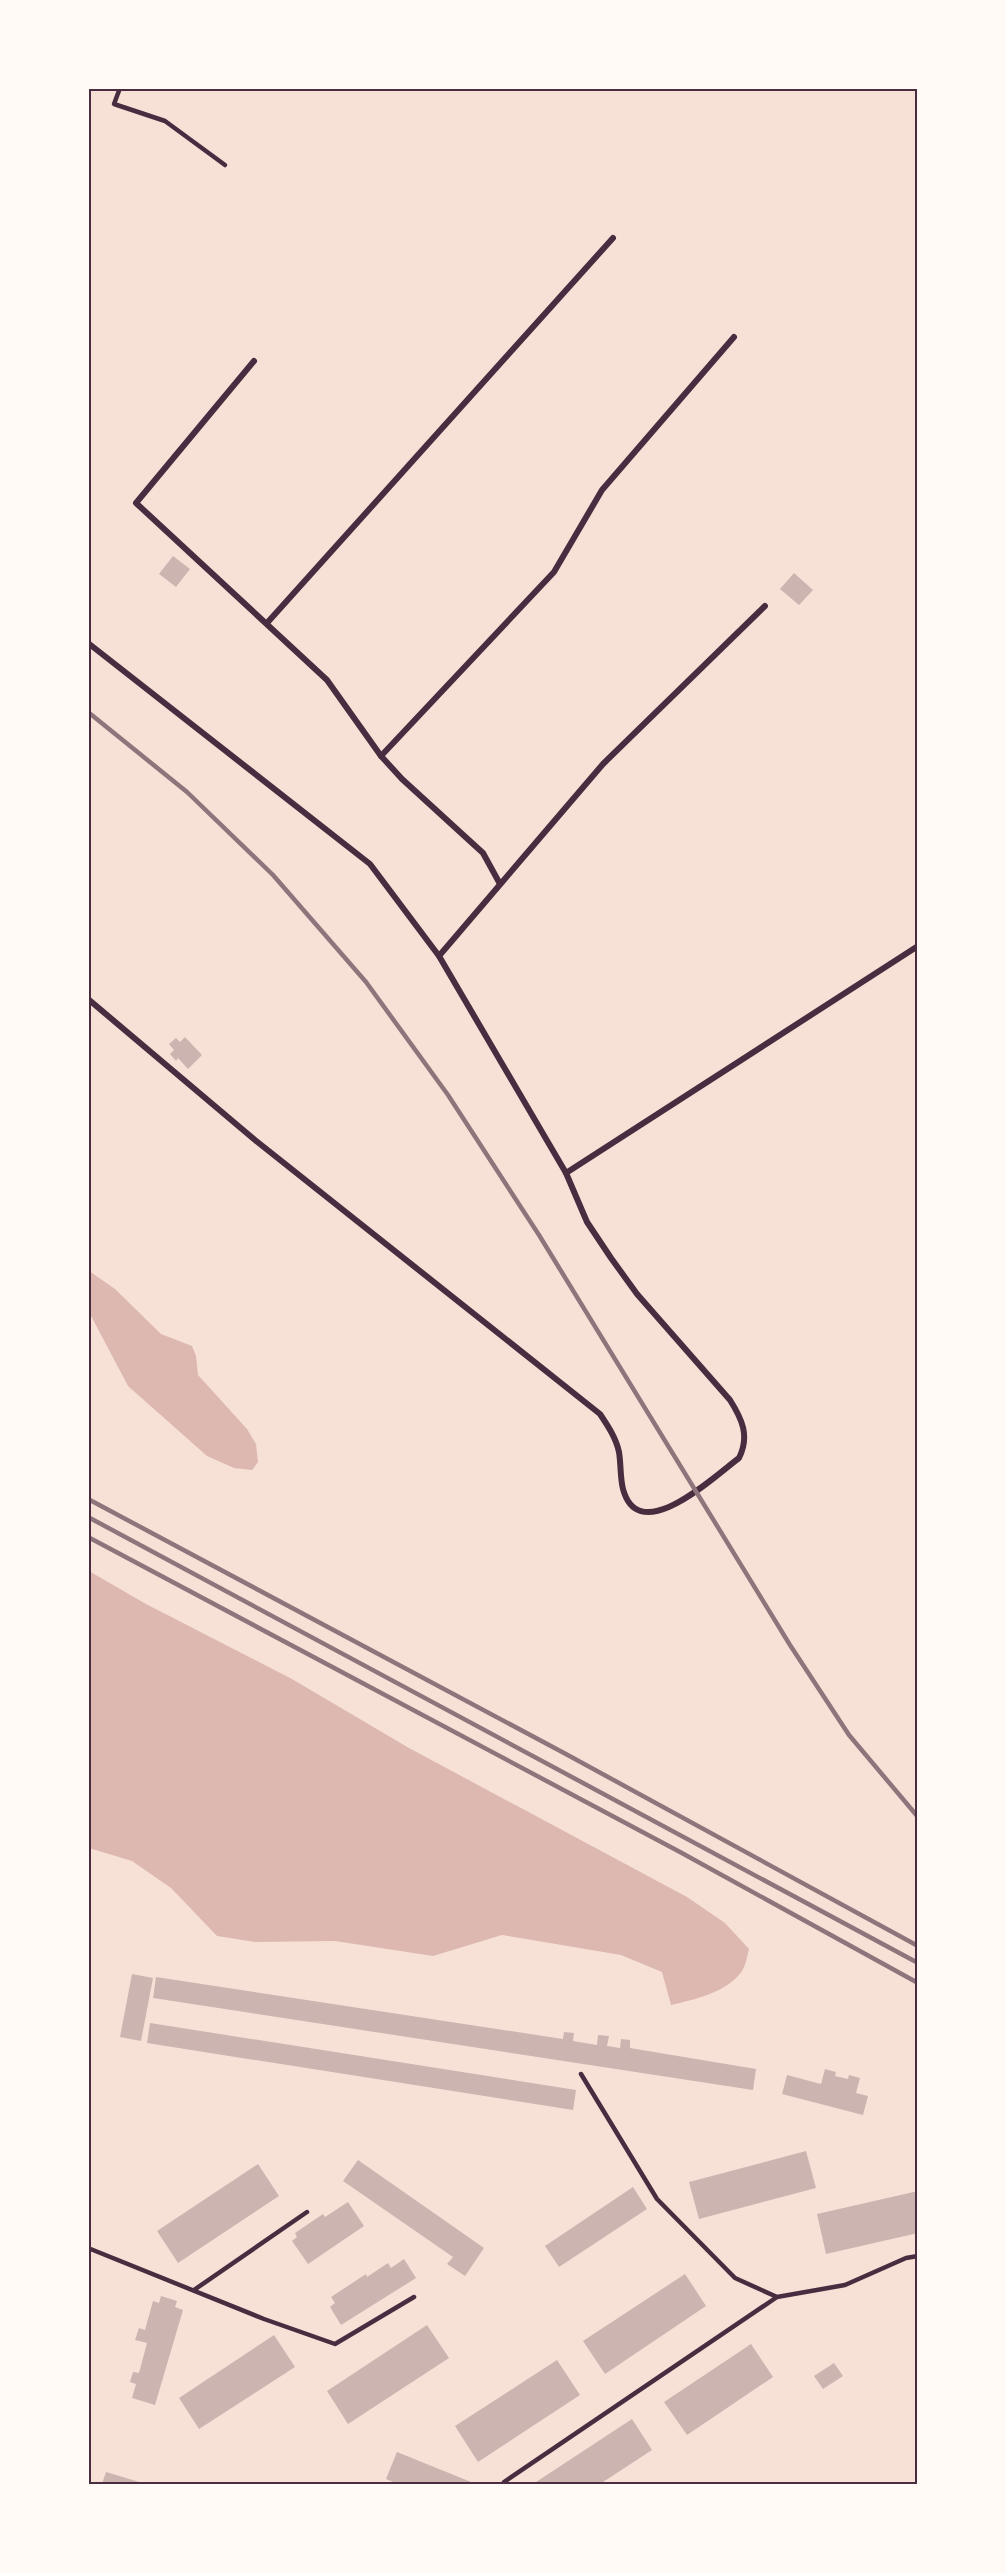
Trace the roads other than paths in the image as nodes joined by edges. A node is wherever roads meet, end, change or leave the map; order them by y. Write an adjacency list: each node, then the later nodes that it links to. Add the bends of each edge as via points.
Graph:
1 (120, 88): 2 (lane, via 114,104 165,121)
2 (225, 165)
3 (614, 238): 7 (street)
4 (734, 337): 9 (street, via 602,490 554,572)
5 (254, 361): 7 (street, via 136,502)
6 (765, 606): 10 (street, via 603,764)
7 (267, 623): 9 (street, via 327,680)
8 (88, 643): 12 (street, via 370,864)
9 (381, 756): 10 (street, via 483,853)
10 (500, 884): 12 (street)
11 (918, 946): 14 (street)
12 (439, 956): 14 (street)
13 (88, 999): 14 (street, via 255,1140 600,1414 618,1449 623,1489 630,1504 642,1511 670,1508 739,1458 745,1432 741,1418 611,1258 587,1222)
14 (566, 1173)
15 (581, 2074): 21 (lane, via 657,2199 735,2278)
16 (307, 2212): 19 (lane)
17 (88, 2248): 19 (lane)
18 (918, 2256): 21 (lane, via 845,2285)
19 (194, 2290): 20 (lane, via 335,2344)
20 (414, 2297)
21 (777, 2297): 22 (lane)
22 (504, 2482)

